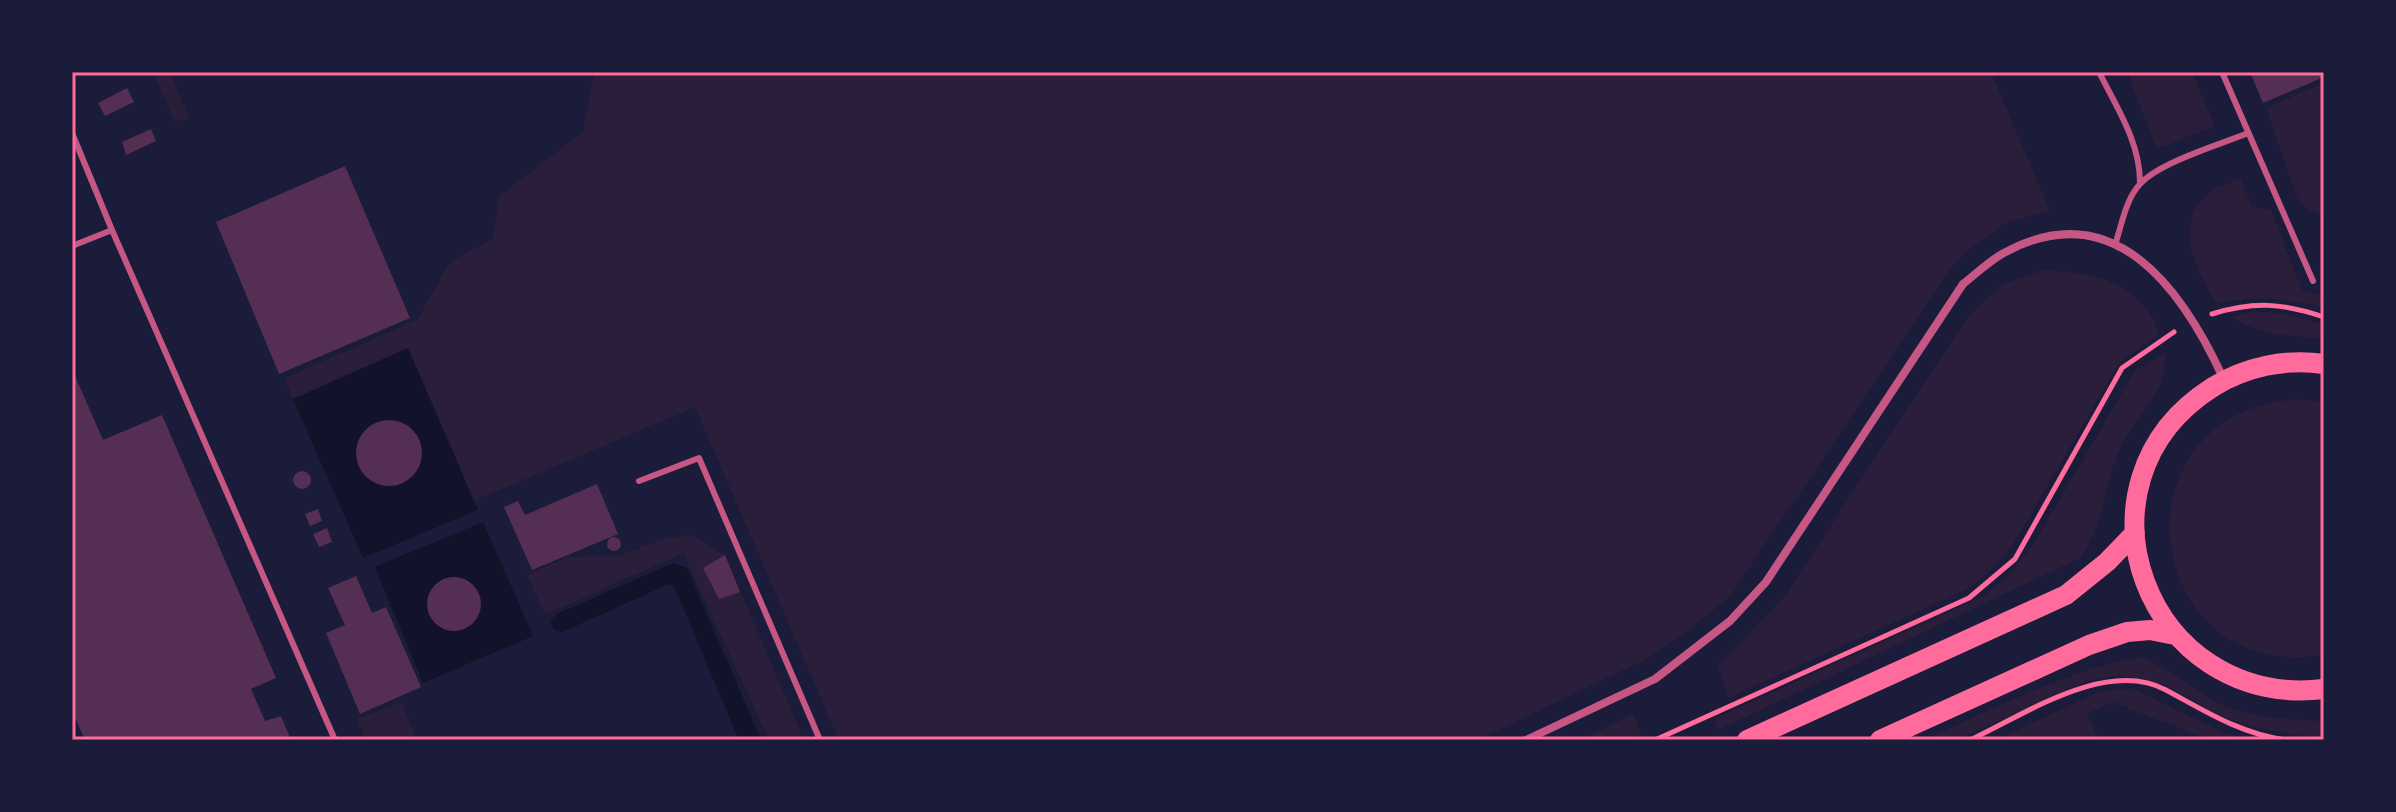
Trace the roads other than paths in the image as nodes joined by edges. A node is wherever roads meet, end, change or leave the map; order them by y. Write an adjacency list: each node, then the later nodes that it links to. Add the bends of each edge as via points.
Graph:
1 (2099, 72): 5 (lane, via 2140,161)
2 (2222, 72): 4 (lane)
3 (72, 133): 6 (lane)
4 (2248, 133): 5 (lane); 9 (lane)
5 (2140, 183): 7 (lane, via 2129,199)
6 (112, 230): 8 (lane); 16 (lane)
7 (2116, 242): 11 (street, via 2142,258 2195,321); 18 (street, via 2072,235 2032,240 2000,255 1963,284 1766,582 1730,621 1655,679)
8 (72, 246)
9 (2313, 281)
10 (2324, 364): 11 (main road, via 2255,368)
11 (2224, 380): 13 (main road, via 2175,418 2157,444 2143,472)
12 (639, 481): 17 (lane, via 699,458)
13 (2135, 533): 14 (main road, via 2146,588); 19 (main road, via 2066,595)
14 (2175, 635): 15 (main road, via 2201,660 2231,677 2265,688); 20 (main road, via 2127,632 2089,645)
15 (2324, 689)
16 (335, 740)
17 (820, 740)
18 (1526, 740)
19 (1747, 740)
20 (1880, 740)

